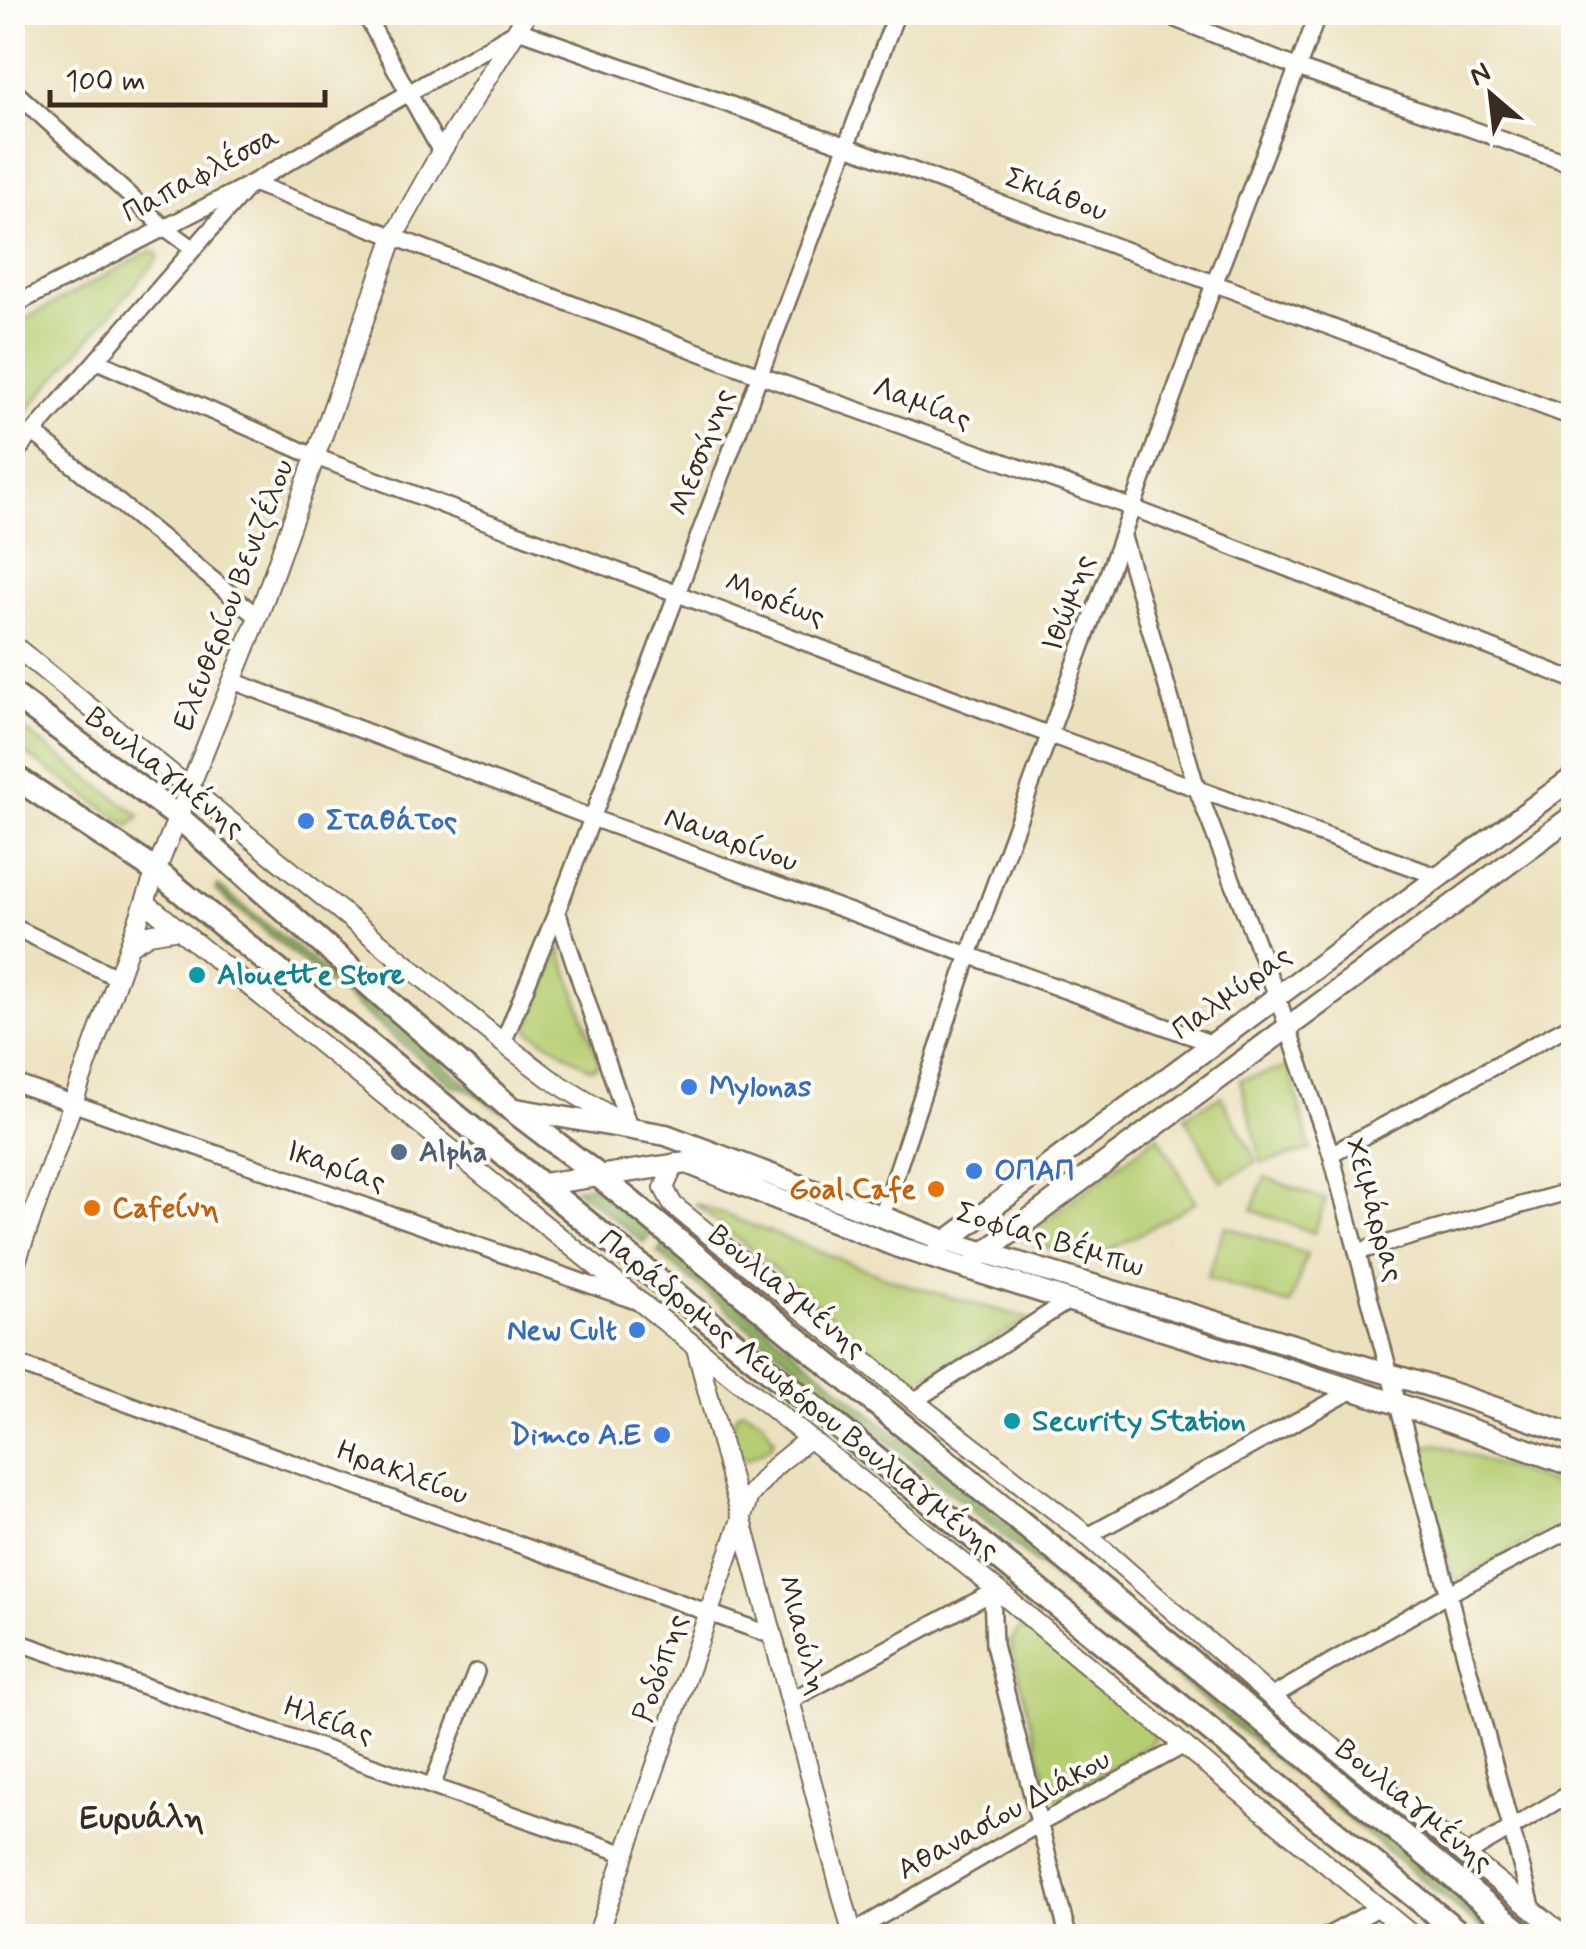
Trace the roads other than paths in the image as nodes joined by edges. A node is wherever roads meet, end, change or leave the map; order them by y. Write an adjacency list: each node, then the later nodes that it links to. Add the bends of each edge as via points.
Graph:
1 (364, 12): 9 (street)
2 (528, 12): 6 (street, Ελευθερίου Βενιζέλου)
3 (897, 12): 10 (street, Μεσσήνης)
4 (1158, 12): 7 (street)
5 (1319, 12): 7 (street, Ιθώμης)
6 (518, 30): 9 (street, Παπαφλέσσα); 10 (street, Σκιάθου); 11 (street, Ελευθερίου Βενιζέλου)
7 (1298, 68): 12 (street); 17 (street, Ιθώμης)
8 (12, 89): 14 (street)
9 (406, 92): 11 (street); 13 (street, Παπαφλέσσα)
10 (847, 146): 17 (street, Σκιάθου); 20 (street, Μεσσήνης)
11 (441, 152): 15 (street, Ελευθερίου Βενιζέλου)
12 (1574, 165)
13 (252, 182): 14 (street, Παπαφλέσσα); 15 (street, Λαμίας); 16 (street)
14 (164, 227): 16 (street); 18 (street, Παπαφλέσσα)
15 (394, 236): 20 (street, Λαμίας); 23 (street, Ελευθερίου Βενιζέλου)
16 (193, 248): 19 (street)
17 (1214, 284): 21 (street, Σκιάθου); 25 (street, Ιθώμης)
18 (12, 306)
19 (97, 361): 22 (street); 23 (street, Μορέως)
20 (762, 376): 25 (street, Λαμίας); 27 (street, Μεσσήνης)
21 (1574, 418)
22 (34, 433): 24 (street); 28 (street)
23 (316, 457): 27 (street, Μορέως); 28 (street, Ελευθερίου Βενιζέλου)
24 (12, 458)
25 (1134, 508): 26 (street, Ιθώμης); 30 (street, Λαμίας)
26 (1123, 538): 33 (street, Ιθώμης); 37 (street, Χειμάρρας)
27 (677, 592): 33 (street, Μορέως); 40 (street, Μεσσήνης)
28 (258, 618): 31 (street, Ελευθερίου Βενιζέλου)
29 (12, 644): 36 (street)
30 (1574, 680)
31 (233, 681): 36 (street, Ελευθερίου Βενιζέλου); 40 (street, Ναυαρίνου)
32 (12, 694): 39 (main road, Βουλιαγμένης)
33 (1050, 734): 37 (street, Μορέως); 48 (street, Ιθώμης)
34 (12, 774): 41 (main road)
35 (1574, 777): 42 (main road, Παλμύρας)
36 (190, 786): 39 (street, Ελευθερίου Βενιζέλου); 53 (street)
37 (1197, 788): 42 (street, Μορέως); 50 (street, Χειμάρρας)
38 (1574, 815): 52 (main road, Παλμύρας)
39 (177, 816): 41 (street, Ελευθερίου Βενιζέλου); 57 (main road, Βουλιαγμένης)
40 (592, 818): 44 (street, Μεσσήνης); 48 (street, Ναυαρίνου)
41 (156, 871): 43 (street, Ελευθερίου Βενιζέλου); 62 (main road)
42 (1439, 877): 50 (main road, Παλμύρας)
43 (145, 902): 46 (street, Παράδρομος Λεωφόρου Βουλιαγμένης); 47 (street, Ελευθερίου Βενιζέλου)
44 (557, 911): 53 (street, Μεσσήνης); 58 (street)
45 (12, 926): 49 (street)
46 (180, 930): 47 (street, via 149,934); 72 (street, Παράδρομος Λεωφόρου Βουλιαγμένης)
47 (129, 946): 49 (street, Ελευθερίου Βενιζέλου)
48 (970, 955): 54 (street, Ναυαρίνου); 64 (street, Ιθώμης)
49 (118, 978): 56 (street, Ελευθερίου Βενιζέλου)
50 (1277, 996): 52 (street, Χειμάρρας); 54 (main road, Παλμύρας)
51 (1574, 1023): 59 (street)
52 (1288, 1027): 59 (street, Χειμάρρας); 66 (main road, Παλμύρας)
53 (503, 1043): 58 (street)
54 (1213, 1044): 65 (main road, Παλμύρας)
55 (12, 1082): 56 (street, Ικαρίας)
56 (73, 1104): 70 (street, Ελευθερίου Βενιζέλου); 72 (street, Ικαρίας)
57 (510, 1108): 58 (main road, Σοφίας Βέμπω); 61 (main road, Βουλιαγμένης)
58 (629, 1127): 64 (main road, Σοφίας Βέμπω)
59 (1331, 1154): 67 (street, Χειμάρρας)
60 (675, 1162): 61 (main road, Σοφίας Βέμπω); 68 (main road, Σοφίας Βέμπω); 78 (street, via 664,1188 672,1206)
61 (598, 1176): 62 (main road, Σοφίας Βέμπω); 110 (main road, Βουλιαγμένης)
62 (543, 1184): 109 (main road)
63 (1574, 1190): 67 (street)
64 (882, 1216): 65 (main road, Σοφίας Βέμπω)
65 (946, 1241): 66 (main road, Σοφίας Βέμπω); 68 (main road, Παλμύρας)
66 (984, 1252): 69 (main road, Παλμύρας); 75 (main road, Σοφίας Βέμπω)
67 (1357, 1252): 75 (street, Χειμάρρας)
68 (926, 1256): 69 (main road, Σοφίας Βέμπω)
69 (964, 1269): 71 (main road, Σοφίας Βέμπω)
70 (12, 1273)
71 (1068, 1301): 77 (main road, Σοφίας Βέμπω); 78 (street)
72 (641, 1303): 73 (street, Παράδρομος Λεωφόρου Βουλιαγμένης)
73 (696, 1348): 76 (street, Παράδρομος Λεωφόρου Βουλιαγμένης); 80 (street, Μιαούλη)
74 (12, 1362): 89 (street, Ηρακλείου)
75 (1392, 1376): 79 (street, Χειμάρρας); 81 (main road, Σοφίας Βέμπω)
76 (746, 1388): 80 (street, via 730,1391); 82 (street, Παράδρομος Λεωφόρου Βουλιαγμένης)
77 (1352, 1390): 79 (main road, Σοφίας Βέμπω); 86 (street)
78 (914, 1401): 86 (street)
79 (1398, 1404): 83 (main road, Σοφίας Βέμπω); 88 (street, Χειμάρρας)
80 (712, 1410): 84 (street, Μιαούλη)
81 (1574, 1435)
82 (808, 1439): 84 (street, Ροδόπης, via 758,1483); 87 (street, Παράδρομος Λεωφόρου Βουλιαγμένης)
83 (1574, 1466)
84 (742, 1518): 89 (street, Ροδόπης); 90 (street, Μιαούλη)
85 (1574, 1528): 88 (street)
86 (1088, 1536): 93 (street)
87 (995, 1591): 94 (street); 95 (street, Παράδρομος Λεωφόρου Βουλιαγμένης); 98 (street, via 994,1645)
88 (1448, 1594): 93 (street); 99 (street, Χειμάρρας)
89 (710, 1613): 90 (street, Ηρακλείου); 100 (street, Ροδόπης)
90 (773, 1636): 94 (street, Μιαούλη)
91 (12, 1640): 96 (street, Ηλείας)
92 (476, 1672): 96 (street)
93 (1271, 1697): 101 (street)
94 (791, 1700): 104 (street, Μιαούλη)
95 (1183, 1746): 98 (street, Αθανασίου Διάκου); 102 (street, Παράδρομος Λεωφόρου Βουλιαγμένης)
96 (432, 1786): 100 (street, Ηλείας)
97 (1574, 1792): 99 (street)
98 (1038, 1825): 104 (street, Αθανασίου Διάκου); 106 (street)
99 (1511, 1827): 101 (street); 103 (street, Χειμάρρας)
100 (626, 1854): 105 (street, Ροδόπης)
101 (1464, 1856): 103 (street)
102 (1378, 1908): 107 (street); 108 (street, Παράδρομος Λεωφόρου Βουλιαγμένης)
103 (1533, 1910): 111 (street)
104 (852, 1935)
105 (598, 1936)
106 (1068, 1936)
107 (1326, 1936)
108 (1413, 1936)
109 (1463, 1936)
110 (1525, 1936)
111 (1565, 1936)

